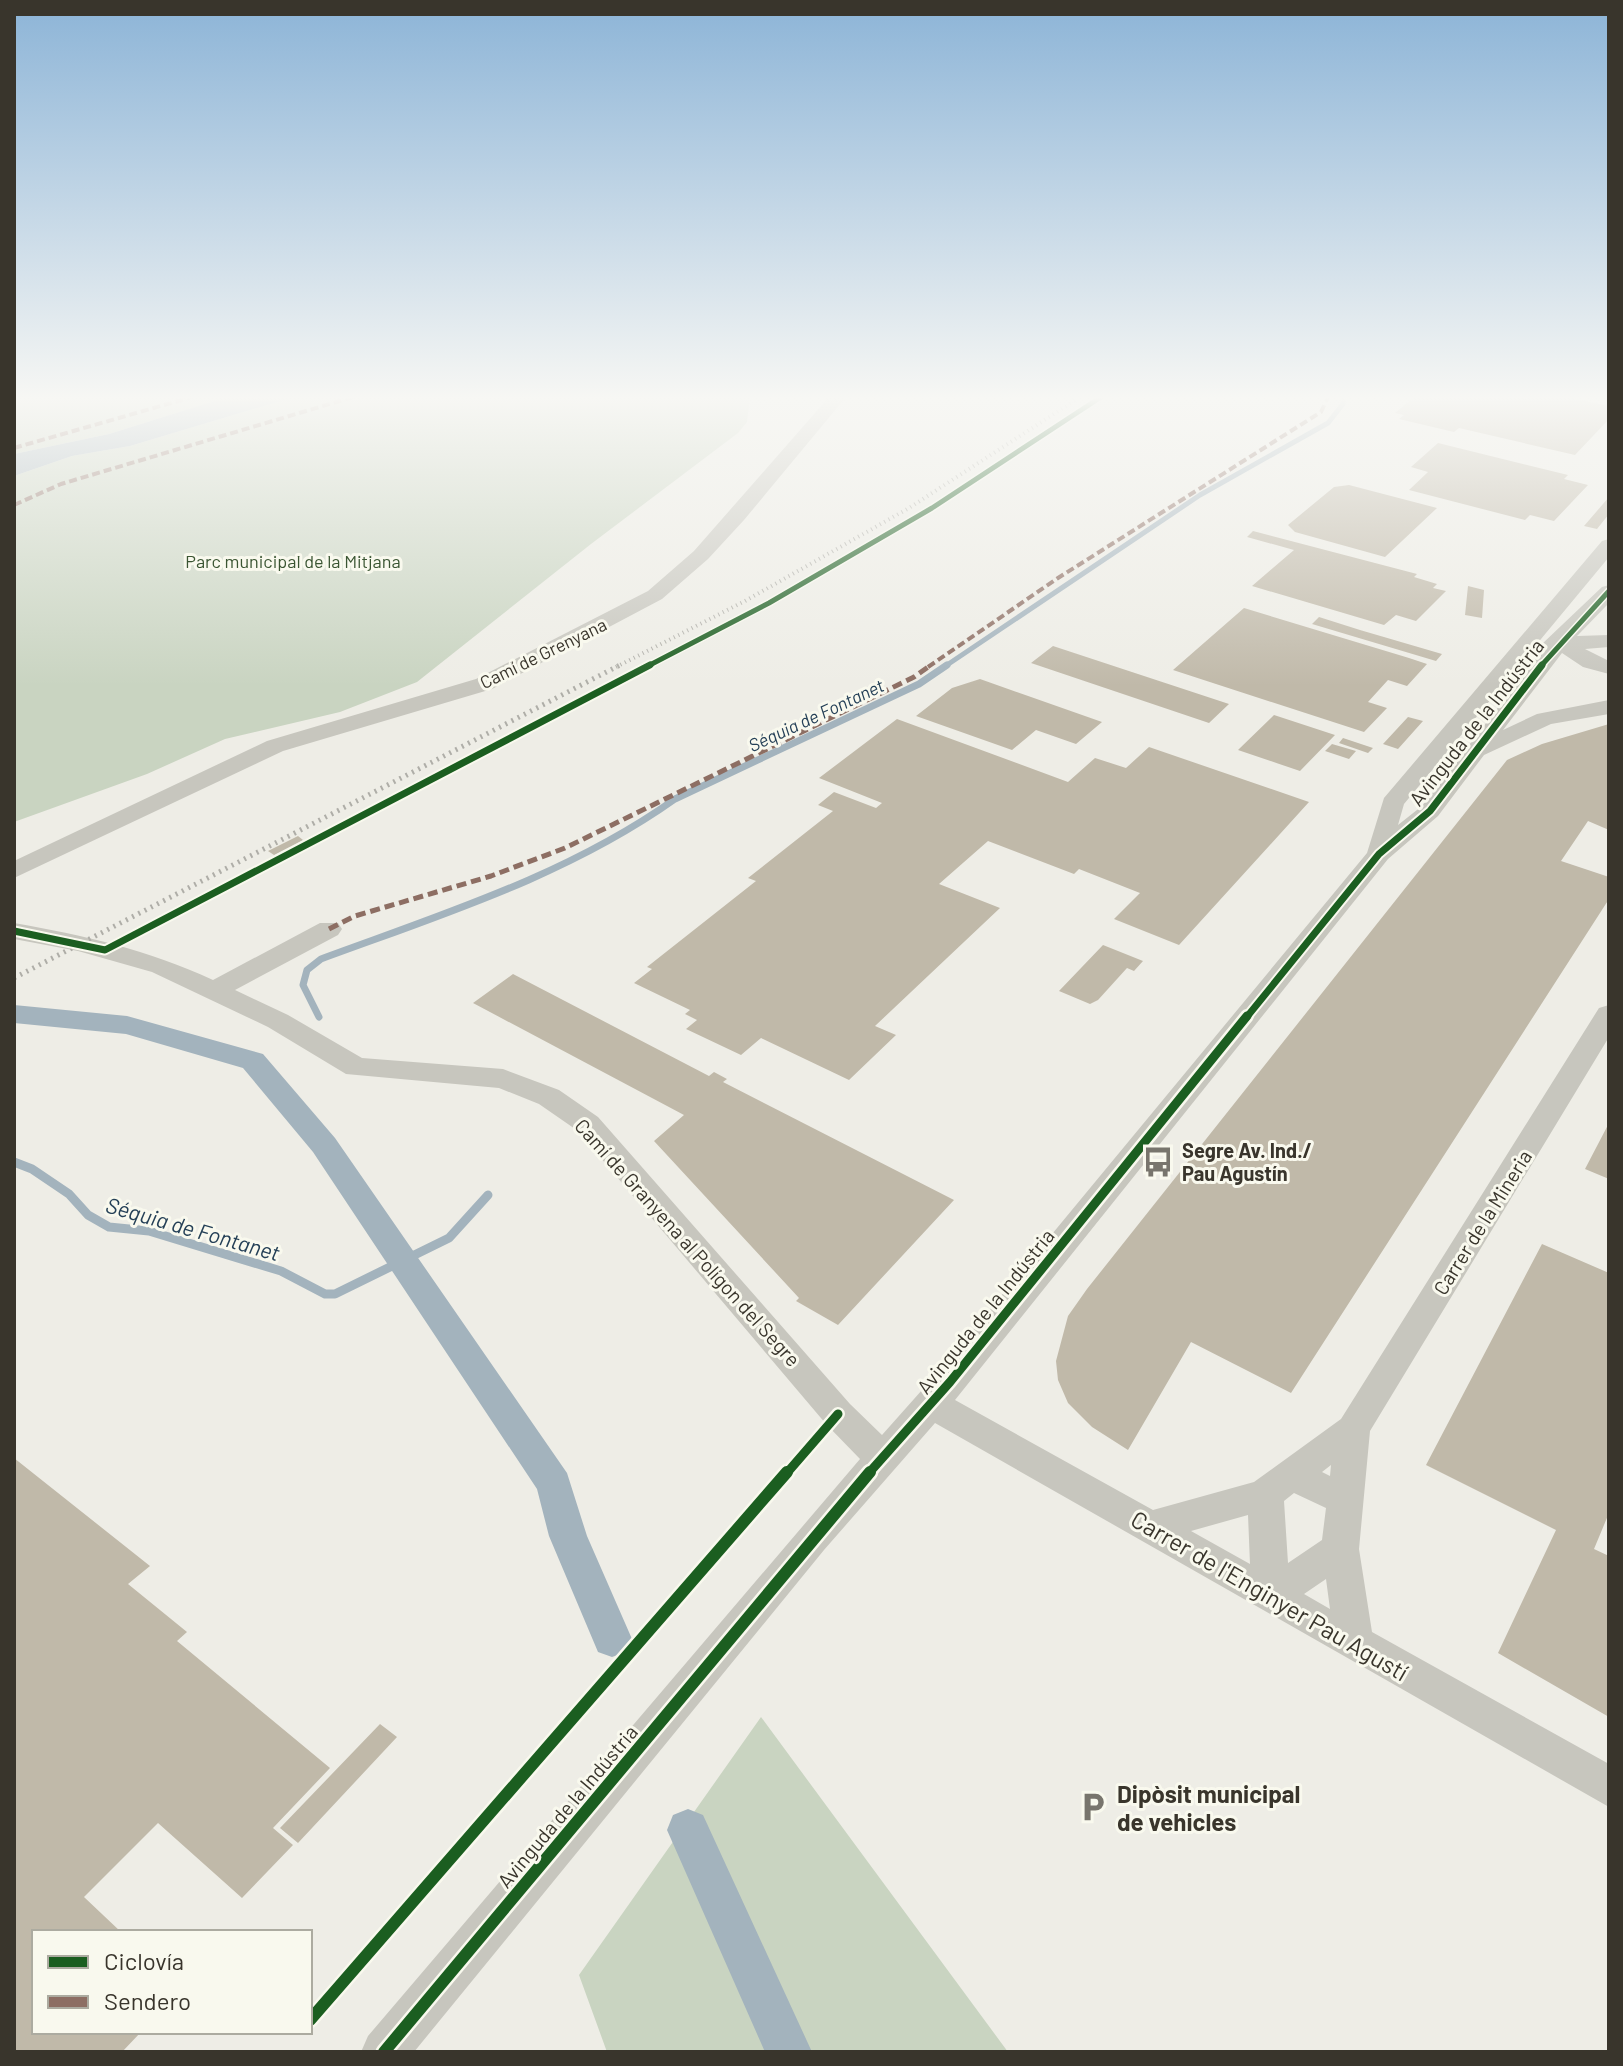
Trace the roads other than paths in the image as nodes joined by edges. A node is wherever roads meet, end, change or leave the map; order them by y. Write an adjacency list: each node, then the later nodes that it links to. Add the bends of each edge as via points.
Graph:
1 (756, 493): 12 (street, Camí de Grenyana, via 655,595 484,684 289,741)
2 (1609, 545): 4 (street, Avinguda de la Indústria)
3 (1609, 591): 6 (street, Avinguda de la Indústria)
4 (1544, 622): 6 (street); 7 (street, Avinguda de la Indústria)
5 (1609, 641): 6 (street)
6 (1559, 643): 7 (street); 8 (street); 10 (street, Avinguda de la Indústria)
7 (1519, 650): 11 (street, Avinguda de la Indústria, via 1392,803)
8 (1609, 668)
9 (1609, 707): 10 (street, via 1545,719)
10 (1479, 751): 11 (street, Avinguda de la Indústria, via 1430,811)
11 (1379, 854): 18 (street, Avinguda de la Indústria)
12 (14, 870)
13 (329, 929): 15 (street)
14 (14, 931): 15 (street, Camí de Granyena al Polígon del Segre, via 138,958)
15 (215, 990): 20 (street, Camí de Granyena al Polígon del Segre, via 356,1067 503,1079 567,1108 588,1124 852,1430)
16 (1609, 1014): 17 (street, Carrer de la Mineria)
17 (1598, 1052): 19 (street, Carrer de la Mineria)
18 (931, 1403): 20 (street, Avinguda de la Indústria); 23 (street, Carrer de l'Enginyer Pau Agustí)
19 (1353, 1429): 21 (street, Carrer de la Mineria); 22 (street, Carrer de la Mineria)
20 (882, 1458): 28 (street, Avinguda de la Indústria)
21 (1277, 1484): 22 (street); 23 (street, Carrer de la Mineria); 25 (street)
22 (1346, 1500): 24 (street, Carrer de la Mineria)
23 (1151, 1527): 25 (street, Carrer de l'Enginyer Pau Agustí)
24 (1340, 1549): 25 (street); 26 (street, Carrer de la Mineria)
25 (1271, 1595): 26 (street, Carrer de l'Enginyer Pau Agustí)
26 (1354, 1642): 27 (street, Carrer de l'Enginyer Pau Agustí)
27 (1609, 1787)
28 (384, 2052)

